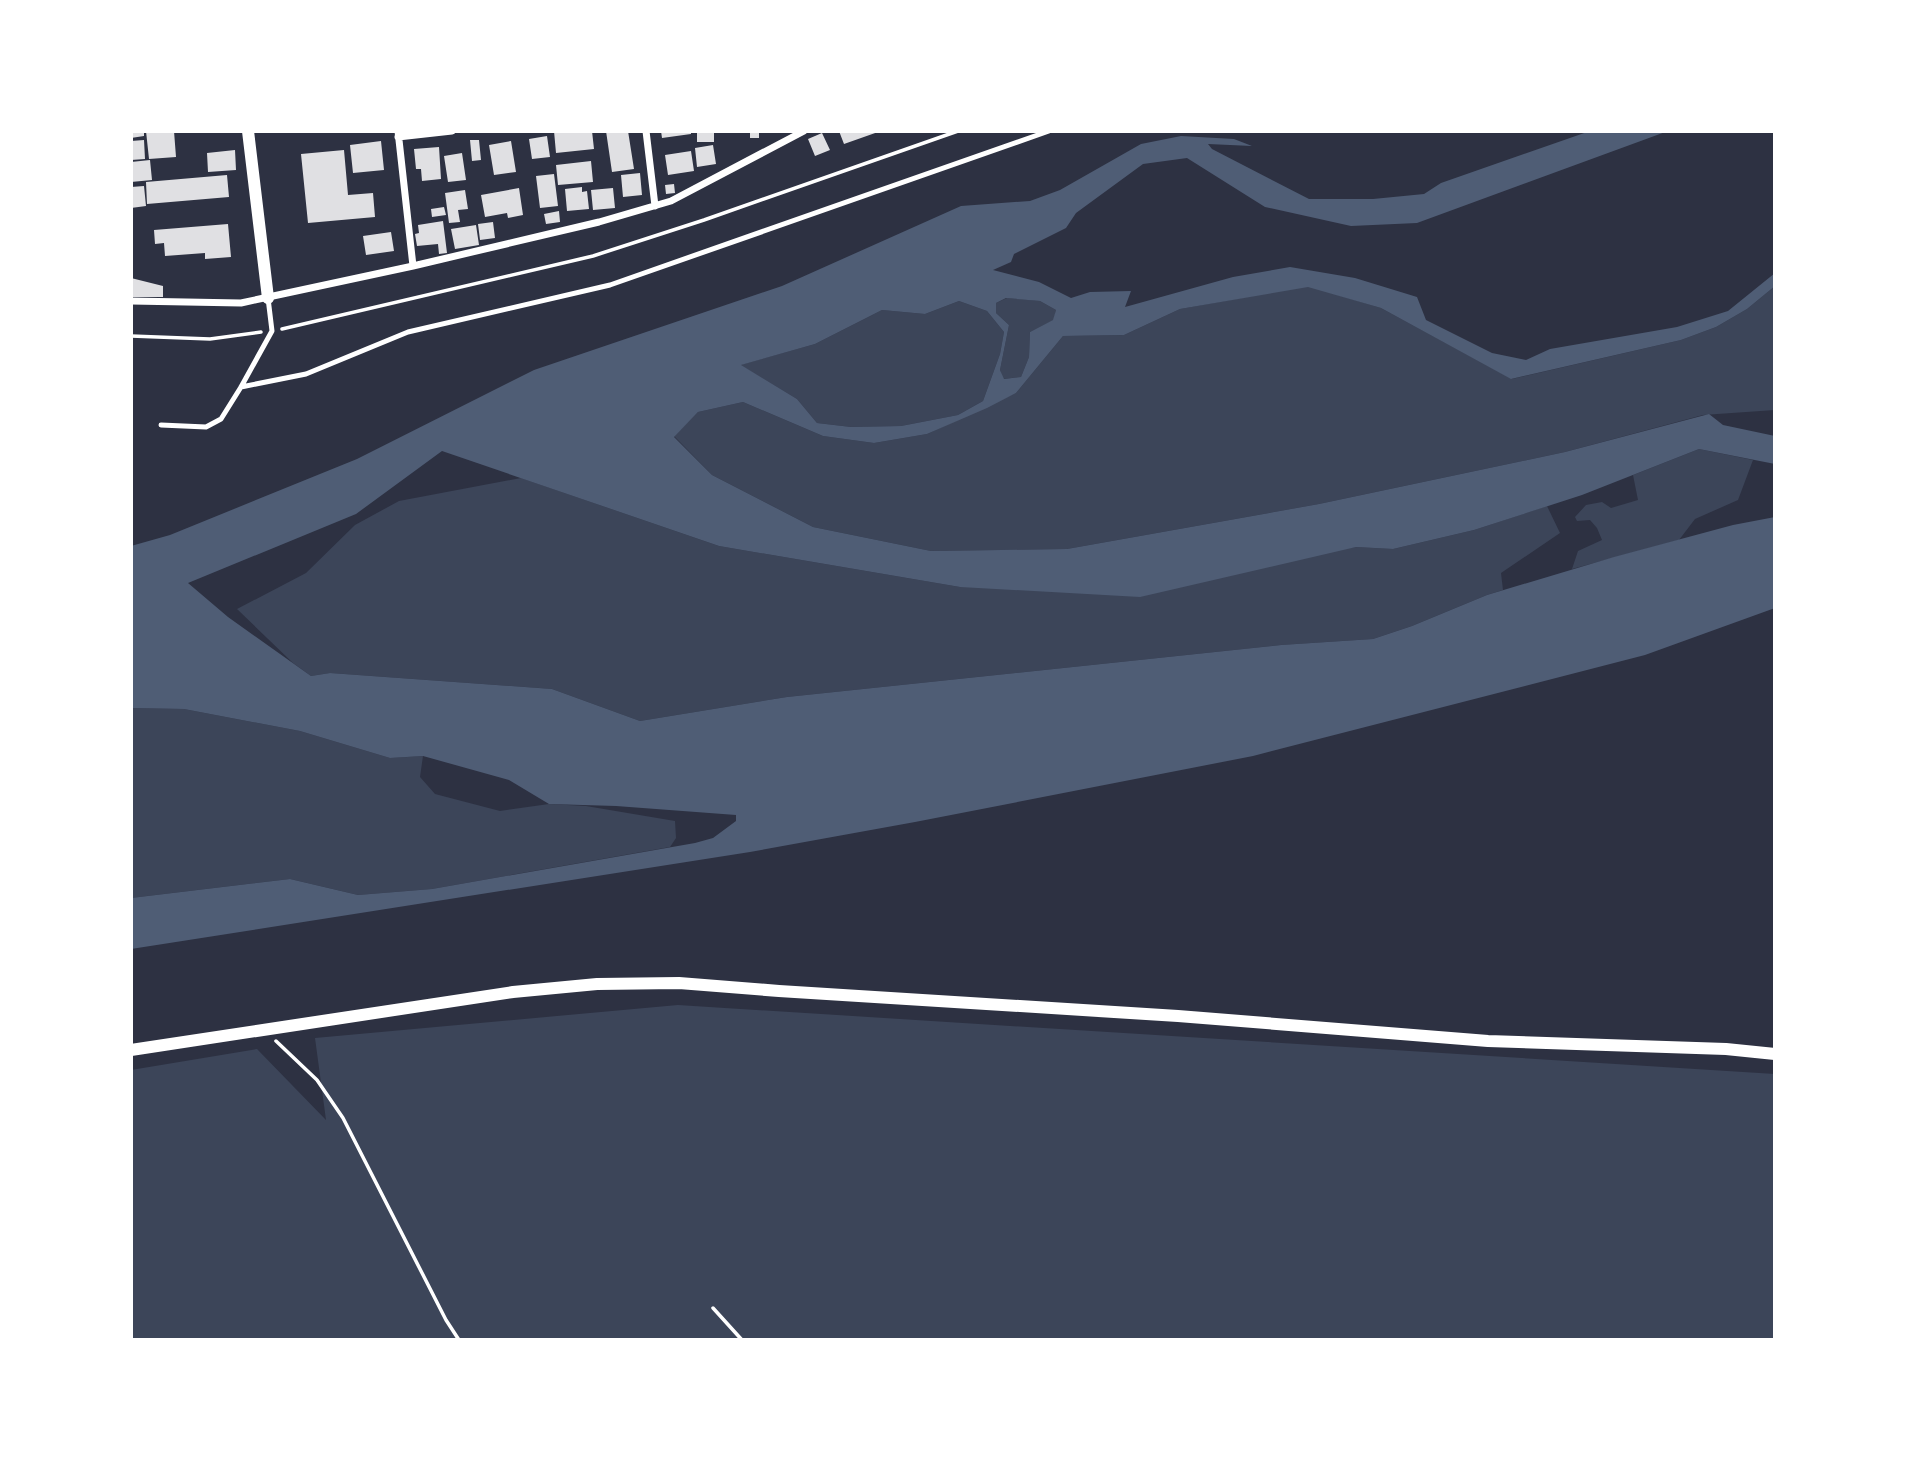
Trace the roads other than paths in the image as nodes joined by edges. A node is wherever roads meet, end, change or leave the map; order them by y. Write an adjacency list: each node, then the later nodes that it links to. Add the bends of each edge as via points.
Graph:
1 (248, 131): 9 (street)
2 (452, 131): 6 (street)
3 (646, 131): 7 (street)
4 (804, 131): 7 (street)
5 (1049, 131): 11 (lane, via 610,285 408,332 306,374)
6 (398, 134): 8 (street)
7 (655, 206): 8 (street)
8 (413, 266): 9 (street)
9 (268, 298): 10 (street, via 241,303); 11 (lane, via 272,331)
10 (131, 301)
11 (241, 387): 12 (lane, via 221,419 206,427)
12 (161, 425)
13 (131, 1050): 14 (street, via 513,992 679,983 1488,1041)
14 (1775, 1054)

